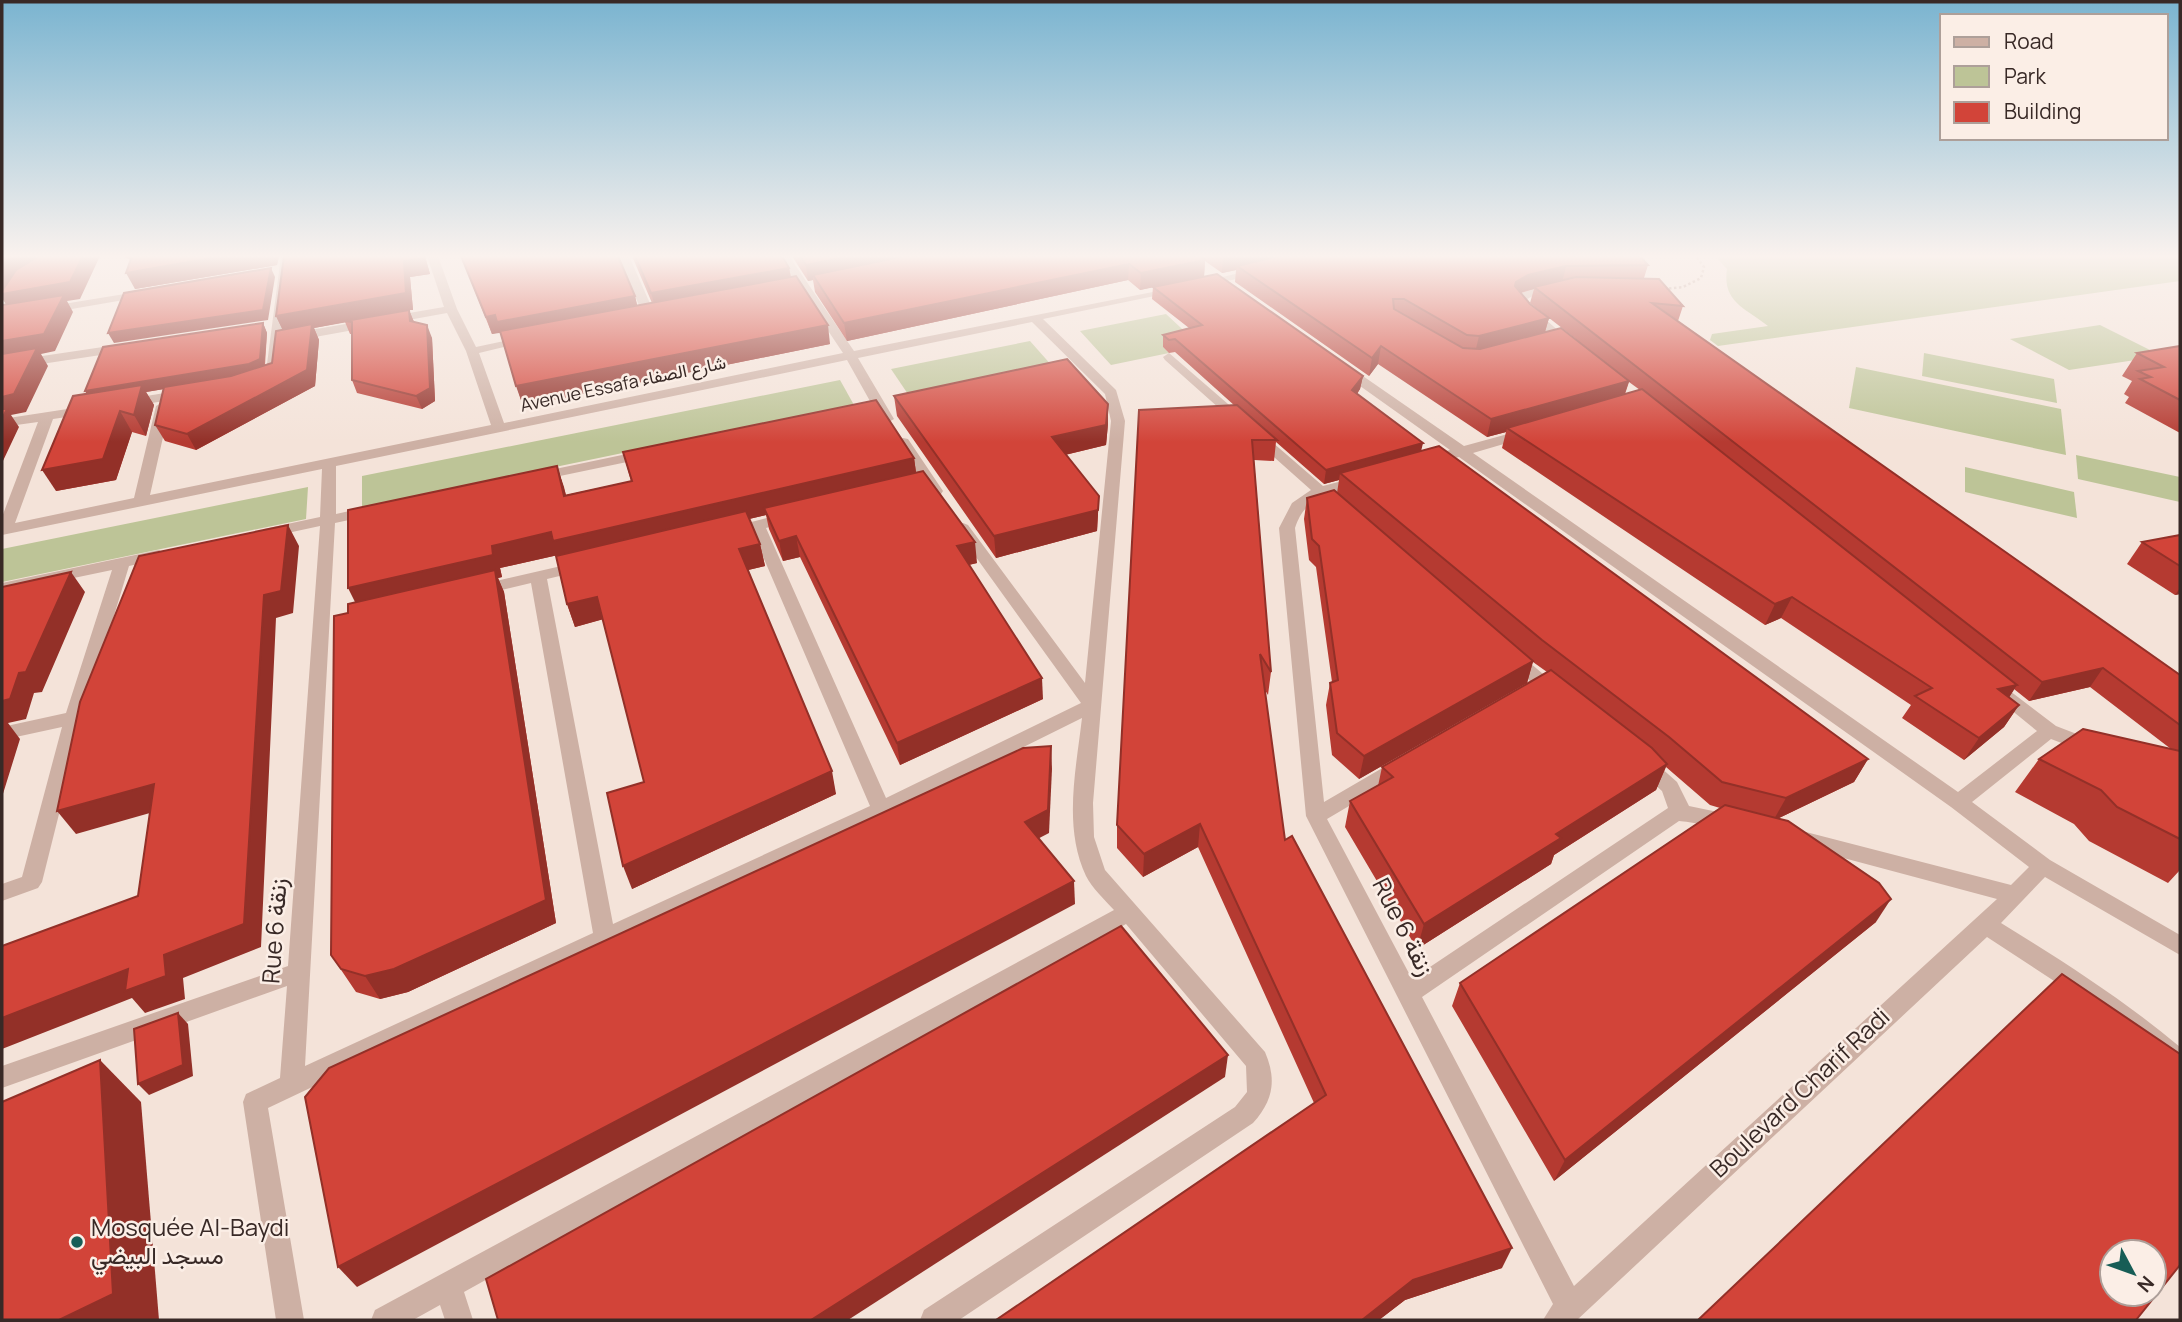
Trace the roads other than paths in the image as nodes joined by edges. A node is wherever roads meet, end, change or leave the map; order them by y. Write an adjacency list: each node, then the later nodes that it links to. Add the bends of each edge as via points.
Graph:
1 (1034, 317): 53 (street, via 1111,393 1118,421)
2 (277, 318): 10 (street)
3 (403, 318): 13 (street)
4 (455, 318): 15 (street)
5 (645, 318): 9 (street)
6 (825, 318): 17 (street)
7 (1031, 318): 17 (street, Avenue Essafa شارع الصفاء)
8 (1533, 318): 16 (street, via 1552,339)
9 (636, 319)
10 (276, 325): 11 (street); 13 (street)
11 (262, 327)
12 (541, 338): 15 (street)
13 (275, 341): 21 (street, via 273,373)
14 (139, 345): 20 (street)
15 (472, 351): 26 (street)
16 (1578, 354)
17 (850, 355): 26 (street, Avenue Essafa شارع الصفاء); 53 (street, via 872,407 923,484 950,510)
18 (1169, 357): 34 (street)
19 (1329, 358): 29 (street)
20 (2, 366)
21 (266, 378)
22 (193, 393): 23 (street)
23 (165, 397): 24 (street); 35 (street)
24 (47, 416): 25 (street); 41 (street)
25 (2, 423)
26 (499, 428): 30 (street, Avenue Essafa شارع الصفاء)
27 (1535, 431): 29 (street)
28 (664, 450): 33 (street)
29 (1460, 452): 31 (street); 60 (street)
30 (329, 463): 35 (street, Avenue Essafa شارع الصفاء); 39 (street, Rue 6 زنقة)
31 (1409, 467)
32 (1372, 477): 34 (street, Rue 6 زنقة)
33 (516, 481)
34 (1321, 492): 37 (street); 63 (street, Rue 6 زنقة, via 1306,496 1295,507 1287,541)
35 (141, 501): 41 (street, Avenue Essafa شارع الصفاء)
36 (382, 509): 39 (street)
37 (1342, 510)
38 (810, 512): 40 (street)
39 (328, 520): 42 (street); 73 (street, Rue 6 زنقة, via 328,626)
40 (757, 525): 43 (street); 61 (street)
41 (4, 529)
42 (259, 534)
43 (718, 534)
44 (177, 551): 46 (street)
45 (602, 562): 47 (street)
46 (122, 563): 48 (street); 54 (street)
47 (538, 577): 49 (street); 71 (street)
48 (2, 587)
49 (470, 593)
50 (1501, 647): 52 (street, via 1537,687)
51 (1984, 679): 55 (street)
52 (1564, 700)
53 (1092, 705): 61 (street); 69 (street, via 1084,837 1096,874)
54 (75, 718): 56 (street); 67 (street, via 31,882)
55 (2049, 731): 58 (street); 60 (street)
56 (2, 733)
57 (1626, 749): 62 (street, via 1670,787 1679,806)
58 (2105, 750)
59 (1412, 760): 63 (street)
60 (1958, 802): 66 (street)
61 (881, 809): 71 (street)
62 (1675, 813): 64 (street); 74 (street)
63 (1316, 816): 74 (street, Rue 6 زنقة)
64 (1755, 827)
65 (1781, 834): 68 (street)
66 (2043, 866): 68 (street, Boulevard Charif Radi); 72 (street)
67 (2, 892)
68 (2015, 895): 70 (street, Boulevard Charif Radi)
69 (1128, 913): 78 (street); 83 (street, via 1256,1060 1264,1081 1258,1100 1244,1115)
70 (1985, 925): 75 (street, via 2078,980); 79 (street, Boulevard Charif Radi)
71 (605, 937): 77 (street)
72 (2177, 938)
73 (299, 972): 76 (street); 77 (street, Rue 6 زنقة)
74 (1408, 994): 79 (street, Rue 6 زنقة)
75 (2180, 1062)
76 (2, 1077)
77 (292, 1084): 80 (street, via 255,1102)
78 (448, 1285): 81 (street); 82 (street)
79 (1563, 1314)
80 (290, 1320)
81 (385, 1320)
82 (458, 1320)
83 (934, 1320)

